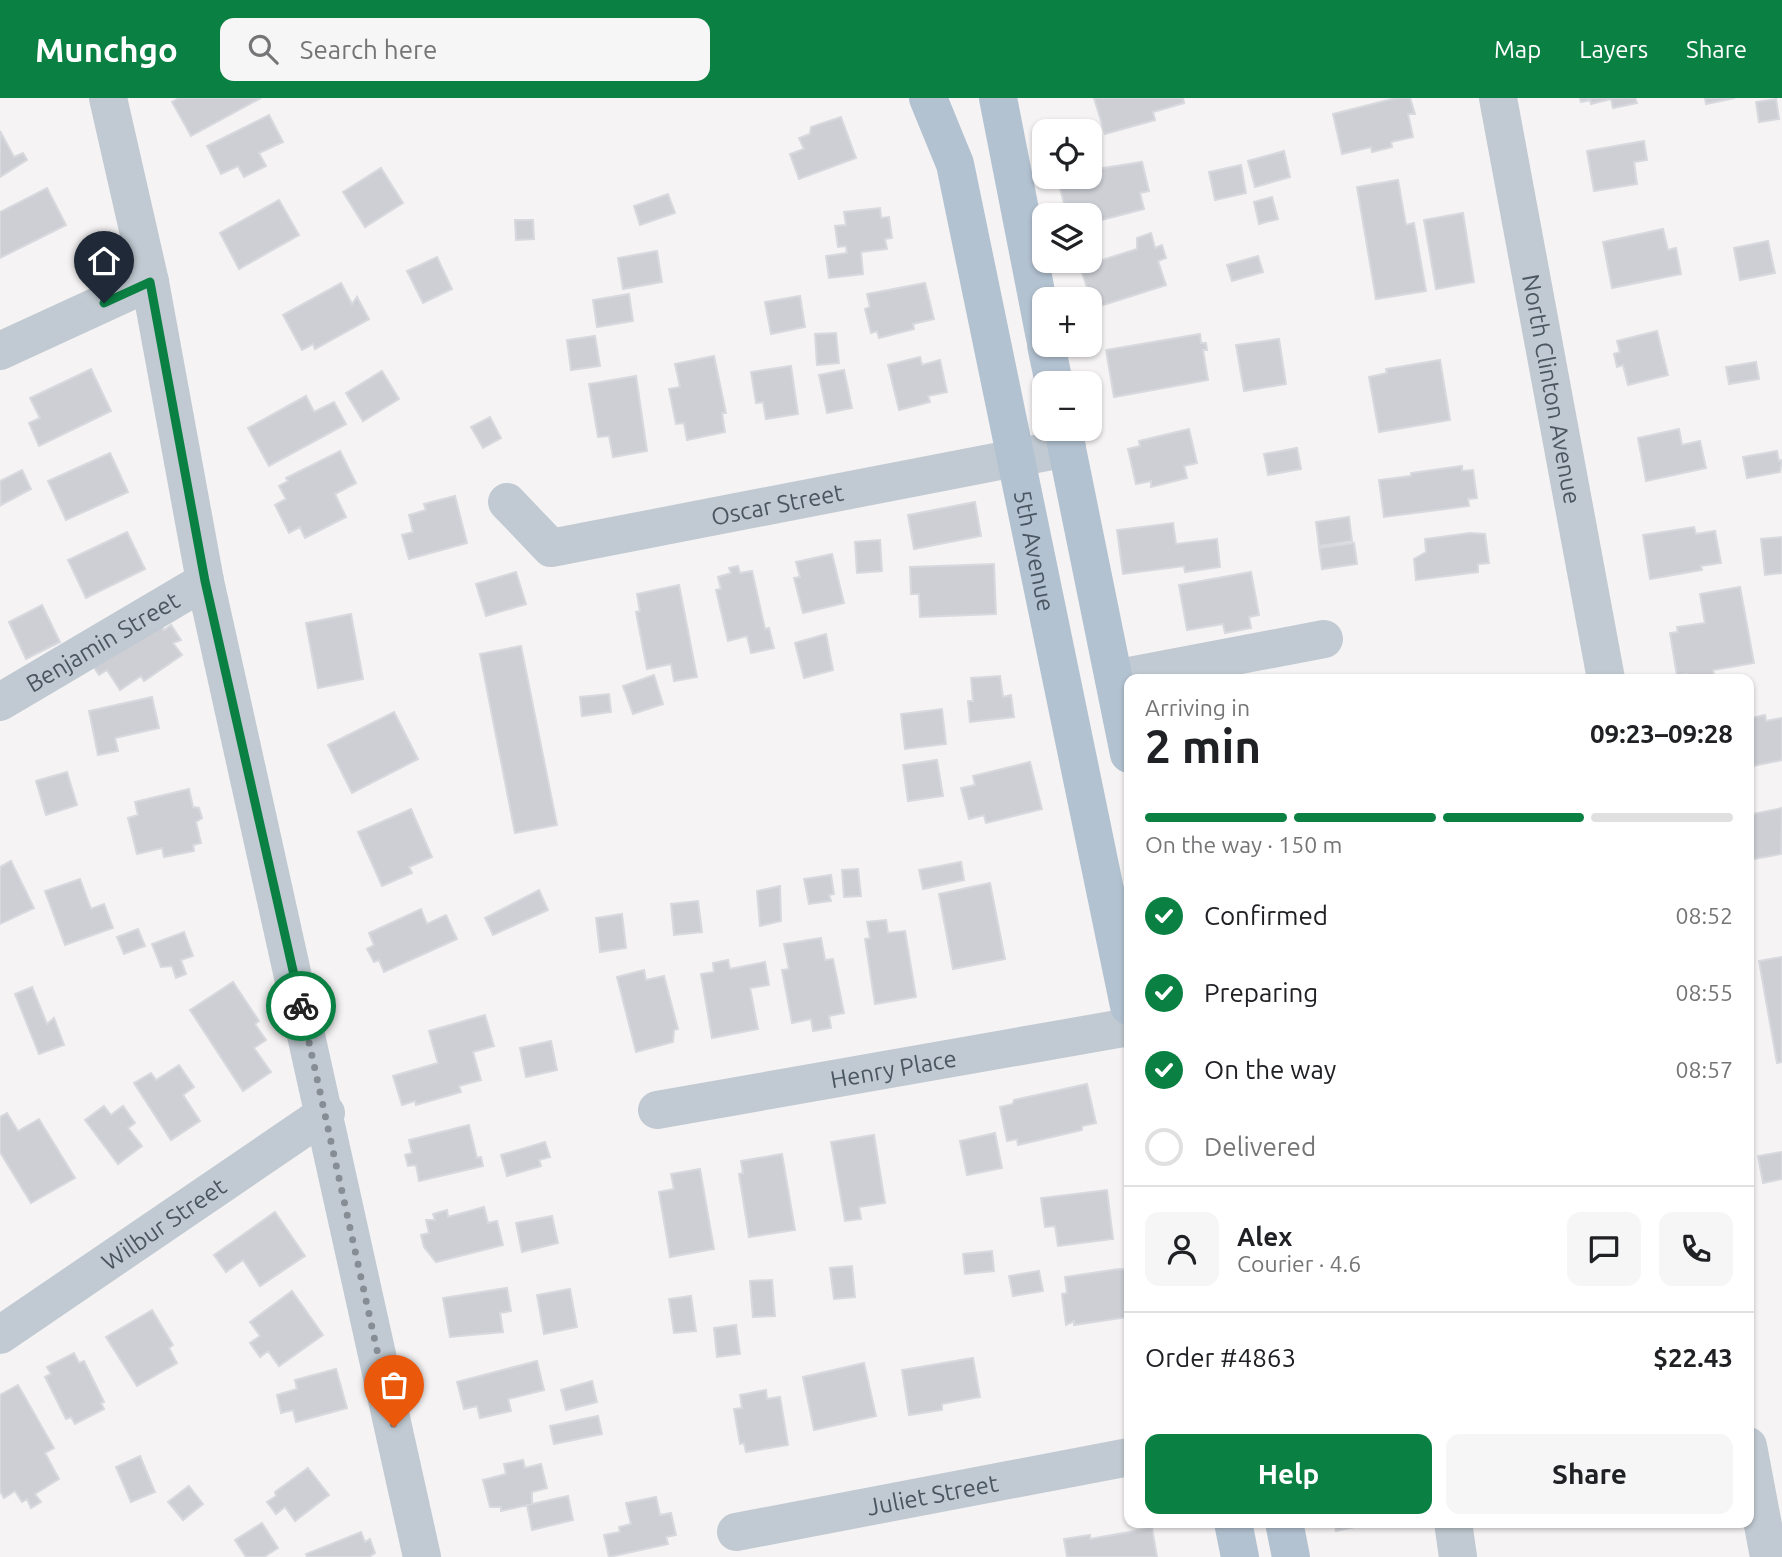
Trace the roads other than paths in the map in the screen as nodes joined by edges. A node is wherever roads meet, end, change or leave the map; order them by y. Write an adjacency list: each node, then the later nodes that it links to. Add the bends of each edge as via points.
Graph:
1 (108, 98): 5 (street)
2 (928, 98): 10 (main road, 5th Avenue, via 954,164)
3 (998, 98): 6 (main road)
4 (1498, 98): 15 (street, North Clinton Avenue)
5 (150, 282): 7 (street); 12 (street)
6 (1035, 287)
7 (0, 351)
8 (1058, 441): 10 (street, Oscar Street)
9 (1066, 441): 17 (main road)
10 (1015, 458): 11 (street, Oscar Street, via 551,548); 20 (main road, 5th Avenue)
11 (507, 502)
12 (205, 581): 18 (street, Benjamin Street); 23 (street)
13 (1324, 639): 14 (street)
14 (1140, 674)
15 (1605, 674)
16 (1124, 677): 17 (street)
17 (1114, 679): 19 (main road)
18 (0, 702)
19 (1124, 729)
20 (1124, 982)
21 (1124, 1028): 22 (street, Henry Place)
22 (657, 1110)
23 (326, 1113): 24 (street, Wilbur Street); 31 (street)
24 (0, 1335)
25 (1124, 1458): 30 (street, Juliet Street)
26 (1754, 1478): 35 (street)
27 (1234, 1528): 32 (main road)
28 (1285, 1528): 33 (main road)
29 (1454, 1528): 34 (street)
30 (736, 1532)
31 (422, 1557)
32 (1240, 1557)
33 (1291, 1557)
34 (1458, 1557)
35 (1769, 1557)

